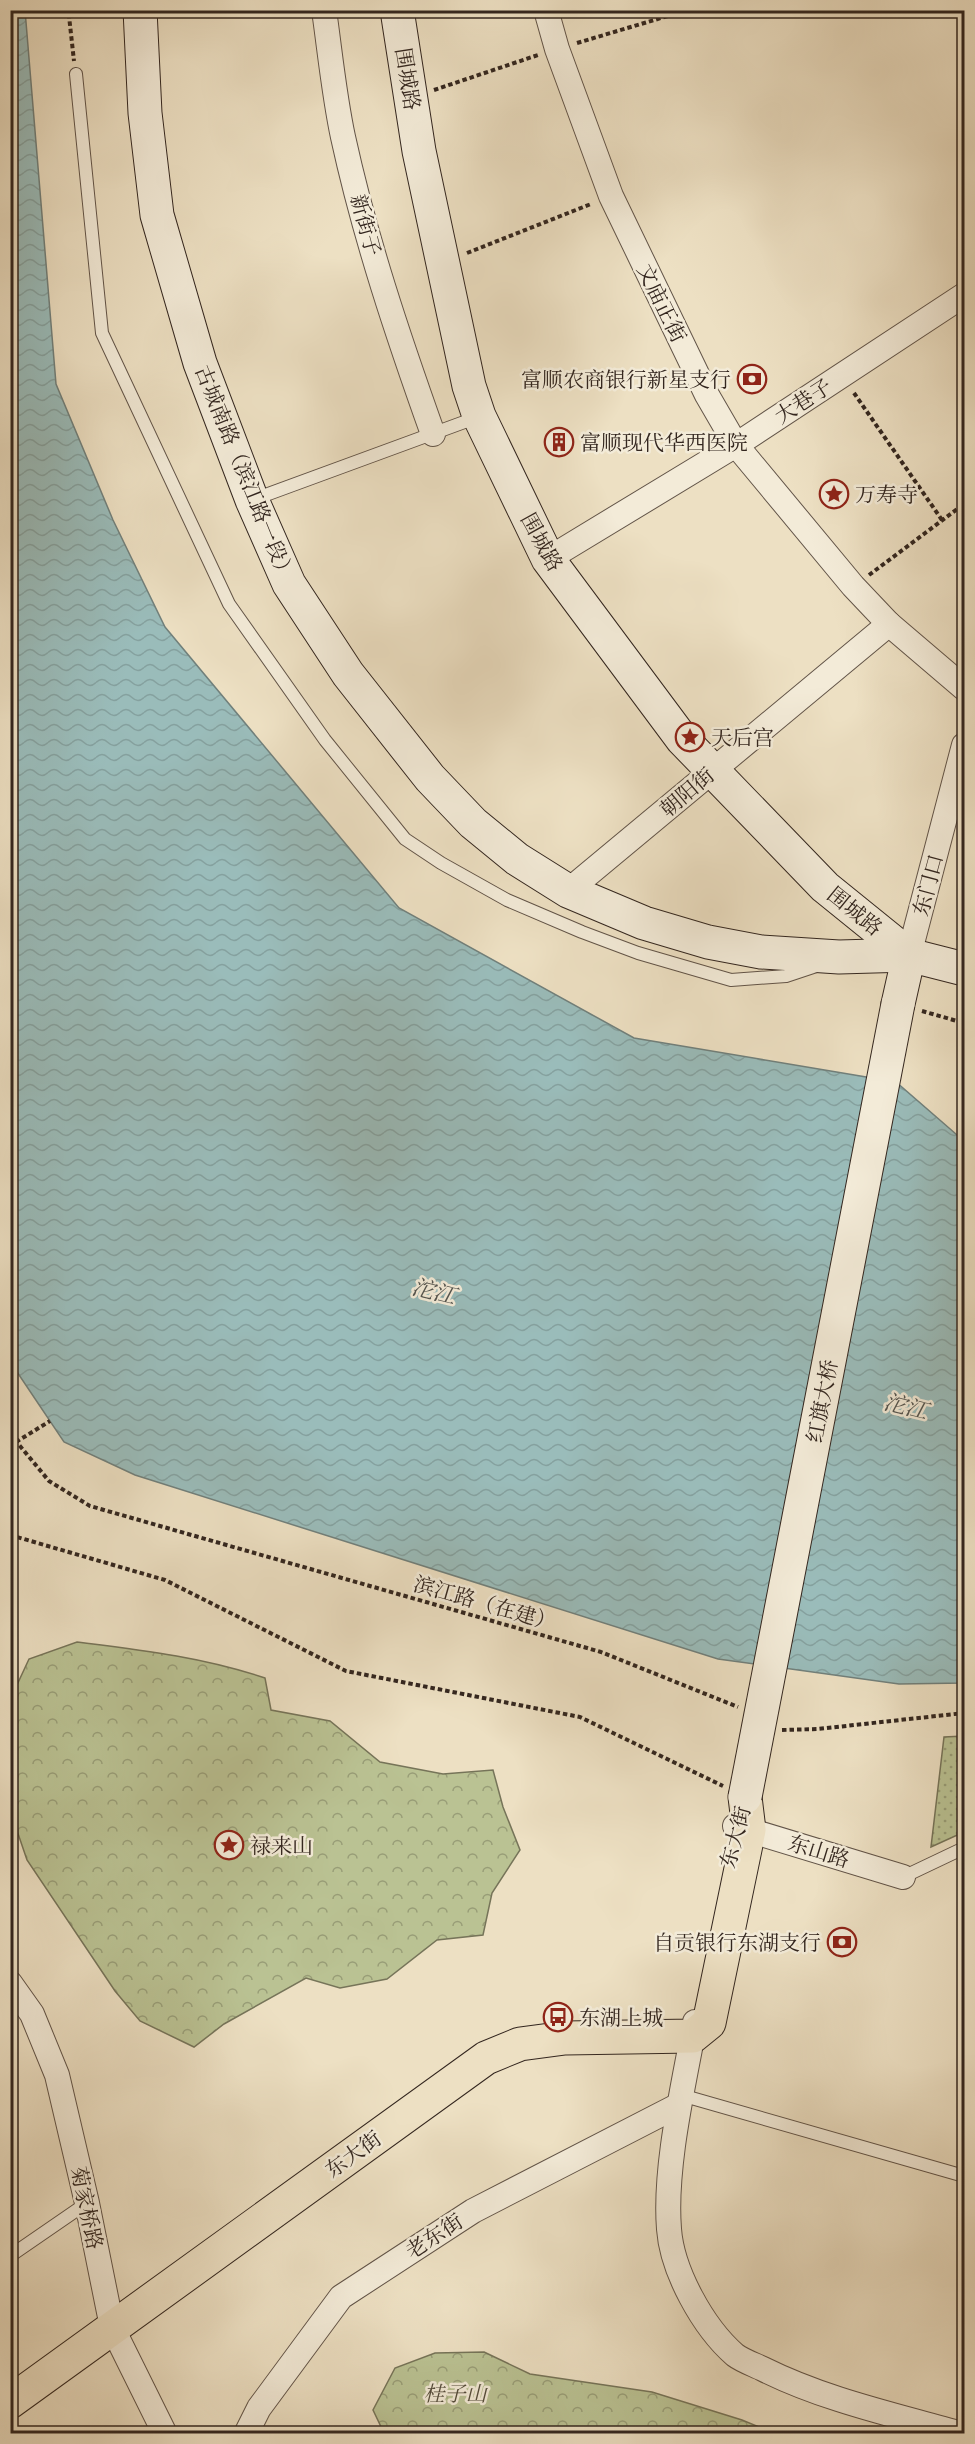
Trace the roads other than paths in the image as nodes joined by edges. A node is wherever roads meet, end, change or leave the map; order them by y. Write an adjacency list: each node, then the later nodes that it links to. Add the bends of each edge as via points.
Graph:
1 (140, 10): 10 (street, 古城南路（滨江路一段）, via 145,113 157,215 200,363)
2 (324, 10): 8 (street, 新街子, via 342,136 396,332)
3 (397, 10): 7 (street, 围城路, via 441,263)
4 (546, 10): 9 (street, 文庙正街, via 611,196)
5 (76, 74): 18 (lane, via 102,333 229,604 325,740 405,839 507,900 582,932 731,980 786,976)
6 (964, 296): 9 (street, 大巷子)
7 (479, 416): 8 (lane); 11 (street, 围城路)
8 (433, 434): 10 (lane)
9 (735, 446): 11 (street, 大巷子); 12 (street, 文庙正街)
10 (252, 500): 16 (street, 古城南路（滨江路一段）, via 289,584 348,674 430,778 473,823 517,859)
11 (548, 559): 15 (street, 围城路, via 682,740)
12 (889, 624): 13 (street, 文庙正街); 15 (street, 朝阳街)
13 (964, 688)
14 (964, 745): 17 (street, 东门口)
15 (712, 772): 16 (street, 朝阳街); 17 (street, 围城路, via 825,887)
16 (568, 891): 18 (street, 古城南路（滨江路一段）, via 644,923 708,942 760,952)
17 (909, 955): 18 (street, 古城南路（滨江路一段）); 19 (street, 古城南路（滨江路一段）); 20 (street, 红旗大桥, bridge)
18 (839, 957)
19 (964, 969)
20 (743, 1818): 22 (street, 东山路); 24 (main road, 东大街)
21 (964, 1848): 22 (lane)
22 (903, 1876)
23 (10, 1983): 27 (street, 菊家桥路, via 32,2014 57,2075)
24 (695, 2025): 25 (street); 29 (main road, 东大街, via 558,2018 515,2023 479,2036)
25 (680, 2100): 26 (lane); 33 (street, 老东街, via 473,2211 341,2297 259,2408); 34 (street, via 669,2191 669,2230 680,2274 701,2316 736,2355 795,2385)
26 (964, 2176)
27 (87, 2203): 28 (lane); 29 (street, 菊家桥路)
28 (10, 2256)
29 (109, 2315): 30 (main road, 东大街); 31 (main road, 东大街); 32 (street, 菊家桥路)
30 (10, 2375)
31 (10, 2402)
32 (165, 2433)
33 (246, 2433)
34 (962, 2433)

